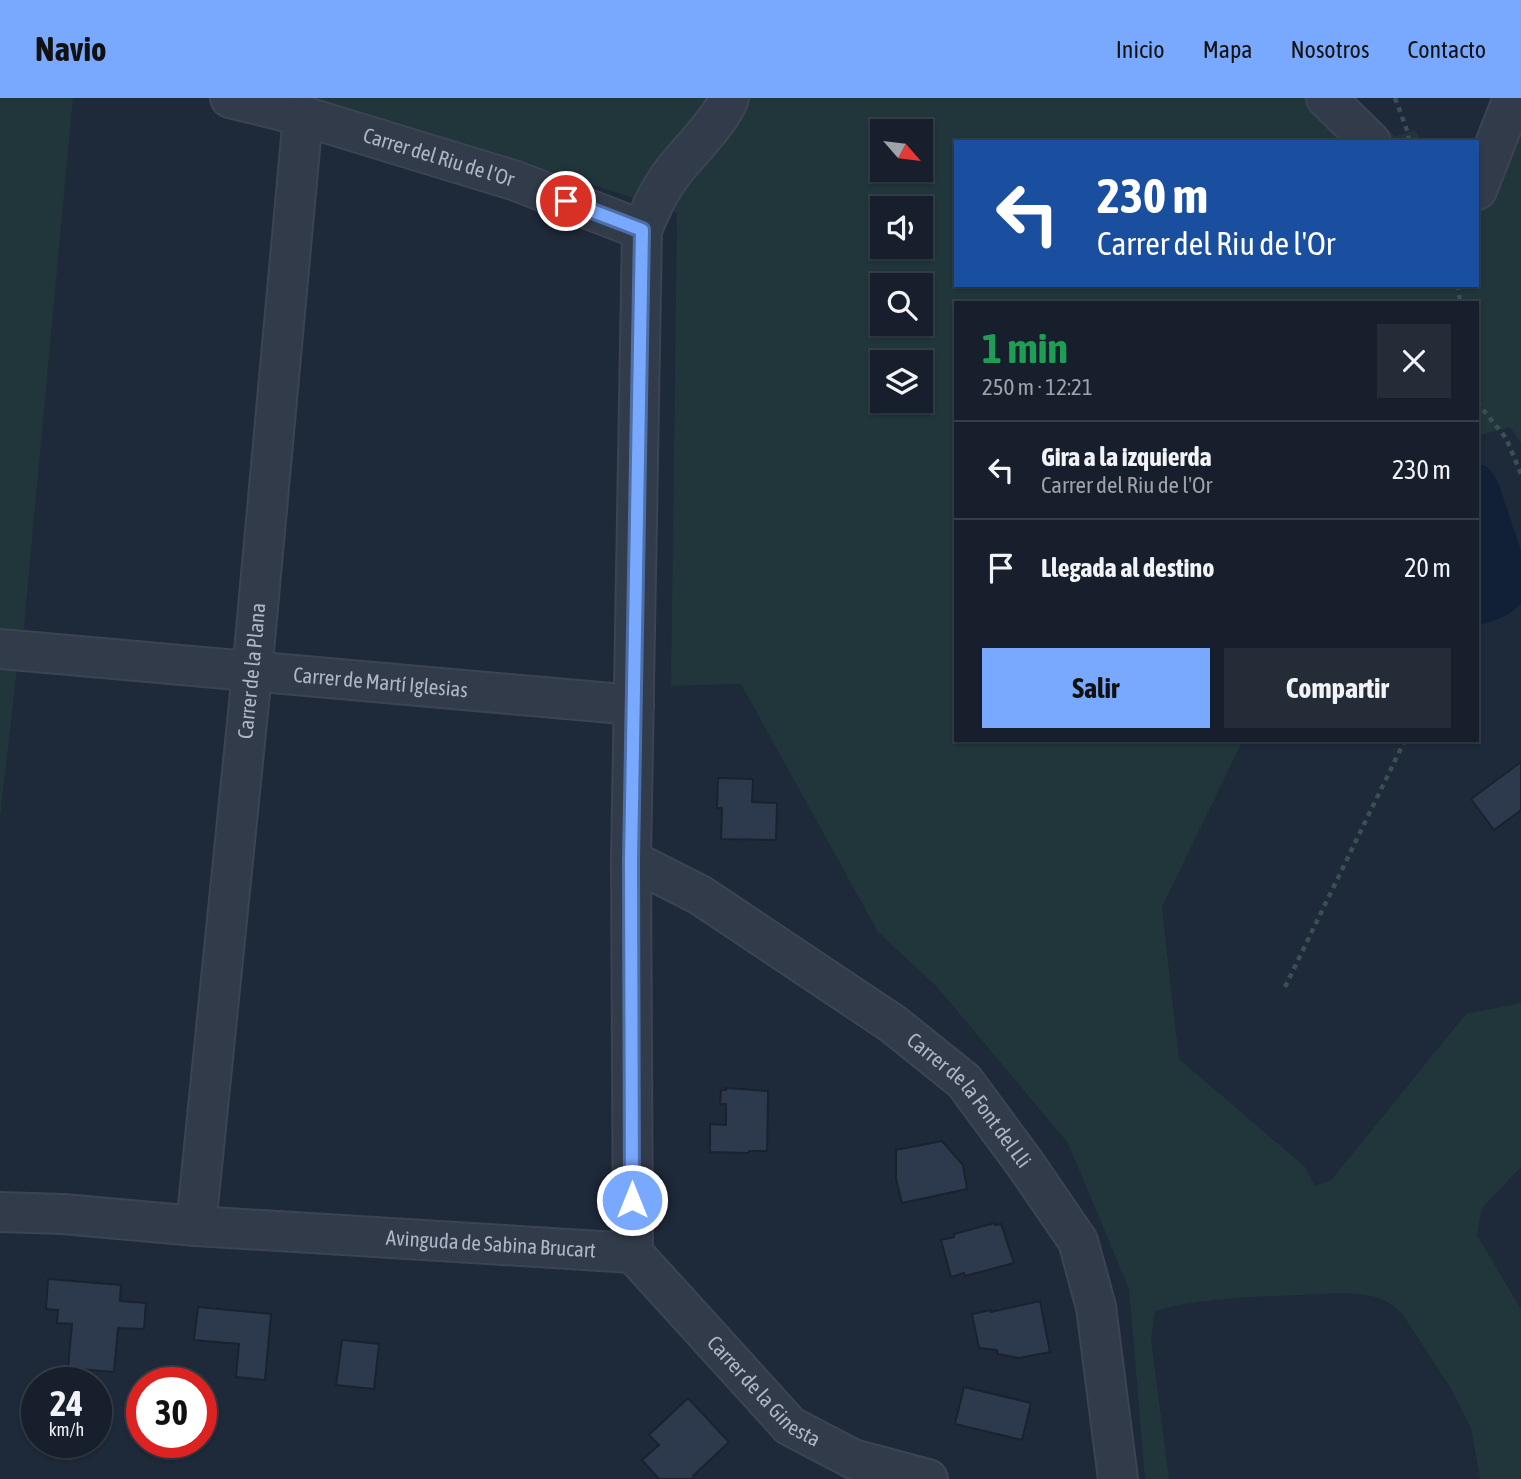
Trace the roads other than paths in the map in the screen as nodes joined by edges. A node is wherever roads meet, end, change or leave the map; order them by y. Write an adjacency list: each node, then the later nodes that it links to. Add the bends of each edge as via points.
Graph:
1 (230, 98): 5 (street, Carrer del Riu de l'Or)
2 (729, 98): 8 (street, via 654,200)
3 (1326, 98): 6 (street)
4 (1513, 98): 7 (street)
5 (303, 116): 8 (street, Carrer del Riu de l'Or, via 516,181); 10 (street, Carrer de la Plana)
6 (1369, 140)
7 (1479, 185)
8 (642, 230): 11 (street)
9 (0, 649): 10 (street, Carrer de Martí Iglesias)
10 (252, 673): 11 (street, Carrer de Martí Iglesias); 14 (street, Carrer de la Plana)
11 (634, 705): 12 (street)
12 (631, 860): 15 (street); 17 (street, Carrer de la Font del Lli, via 700,895 893,1024 964,1081 1078,1241 1096,1307)
13 (0, 1212): 14 (street, Avinguda de Sabina Brucart)
14 (196, 1226): 15 (street, Avinguda de Sabina Brucart)
15 (633, 1253): 16 (street, Carrer de la Ginesta, via 790,1426 853,1459)
16 (928, 1479)
17 (1118, 1479)

